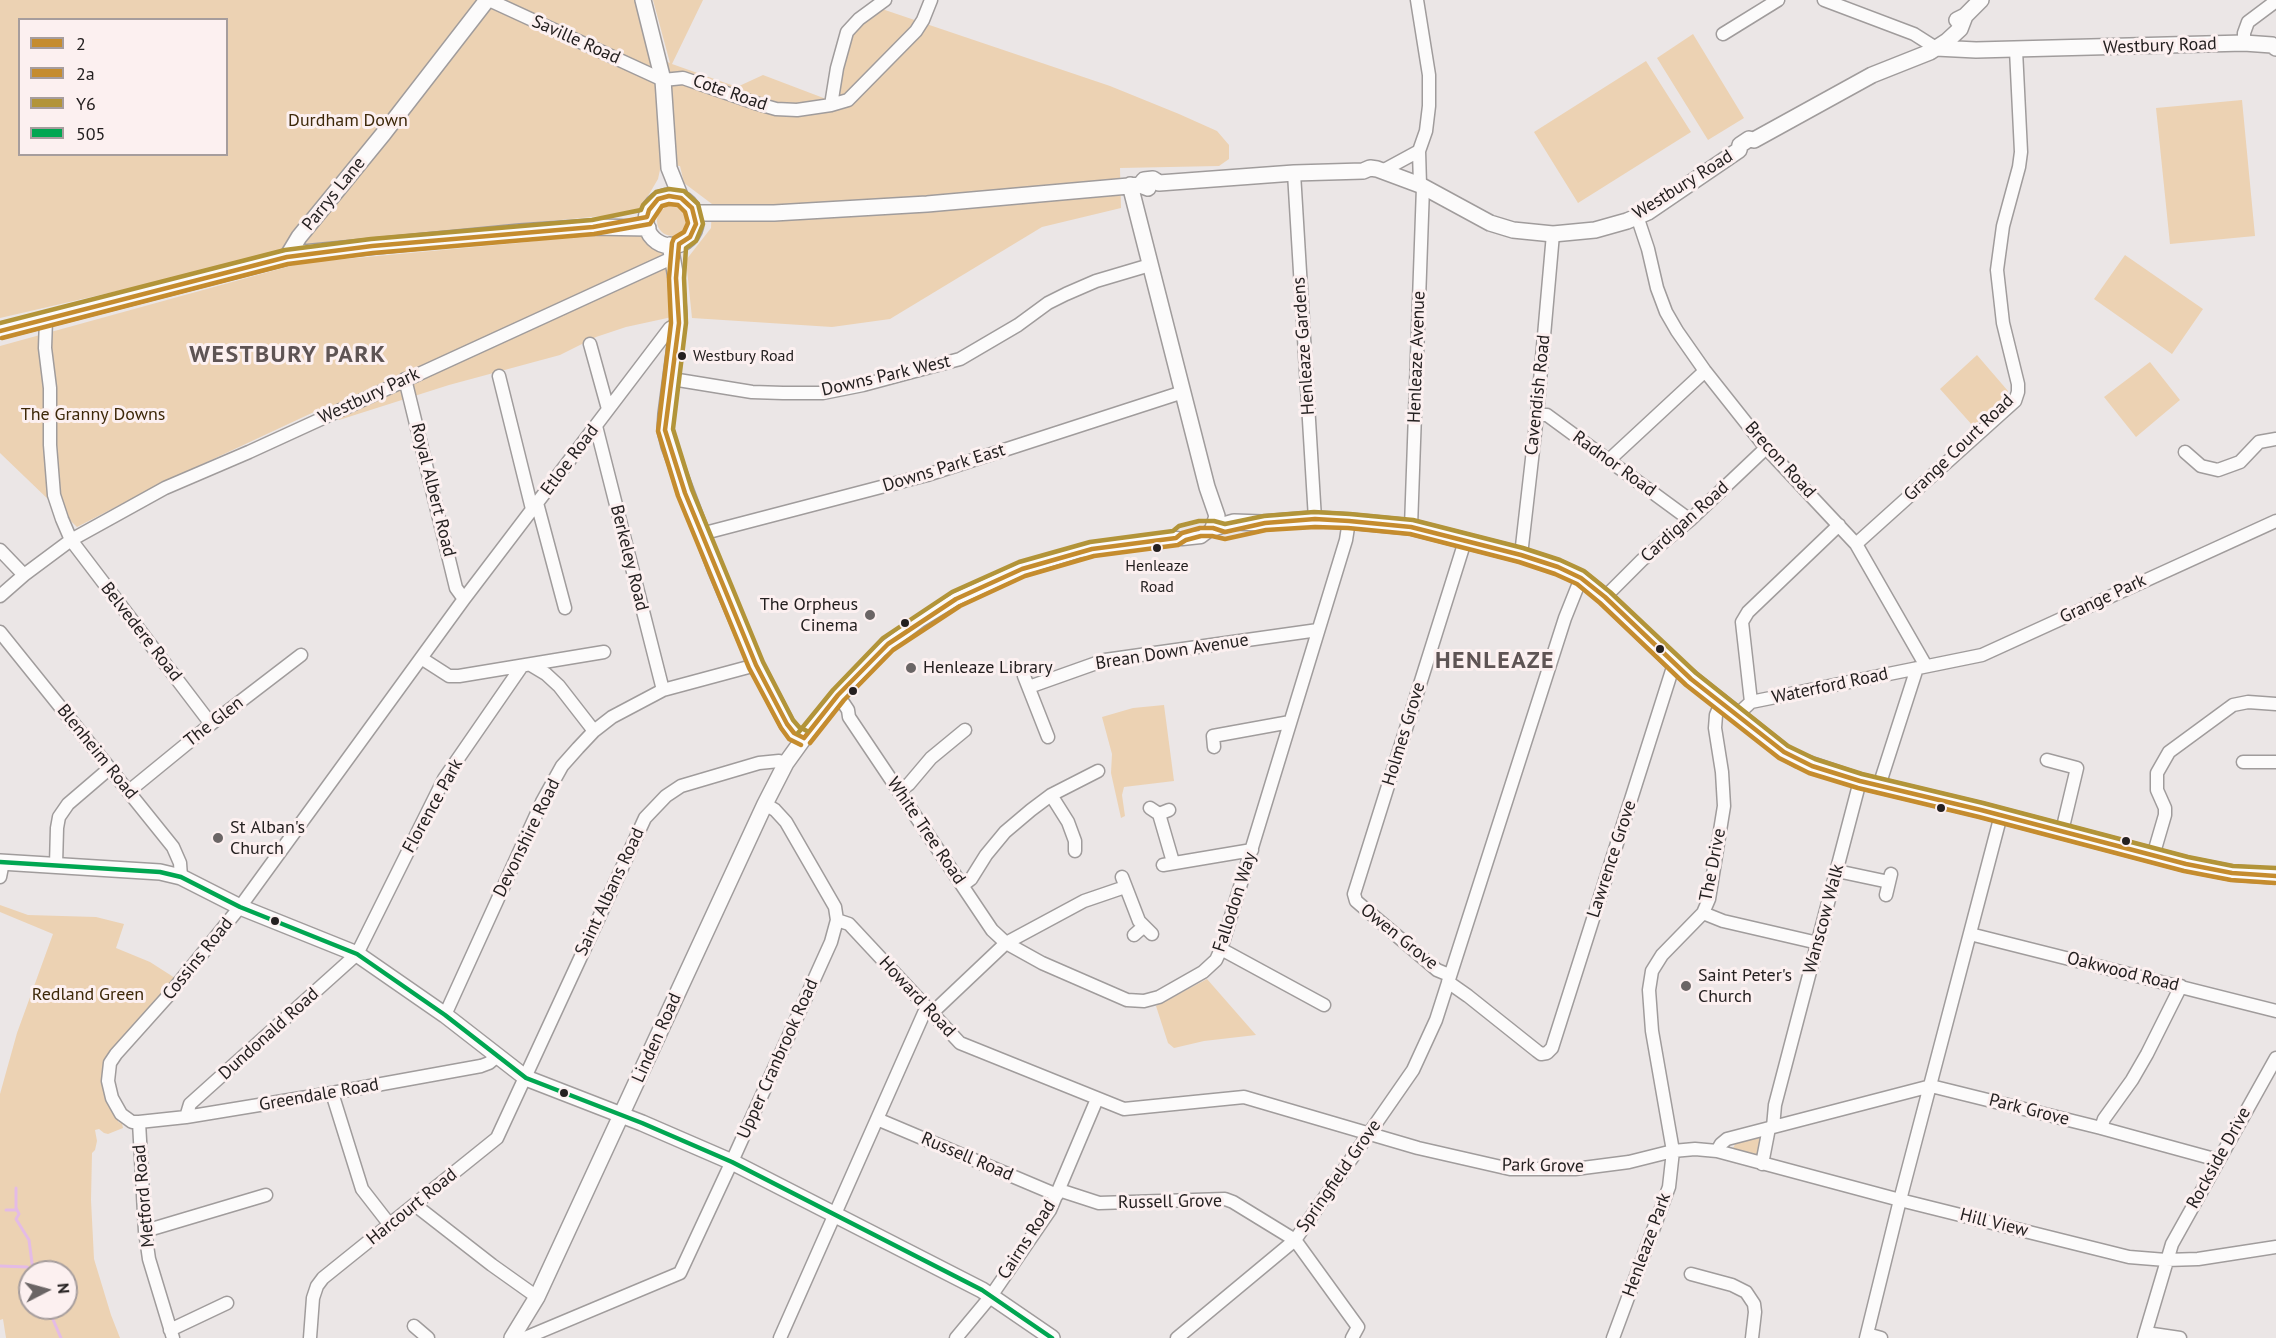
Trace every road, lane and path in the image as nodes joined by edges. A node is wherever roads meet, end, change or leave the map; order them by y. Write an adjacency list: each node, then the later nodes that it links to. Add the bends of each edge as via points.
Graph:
1 (644, 0): 17 (main road)
2 (885, 0): 18 (street, via 847,32)
3 (931, 0): 18 (street, Cote Road, via 916,31 848,100)
4 (1417, 0): 19 (street, Henleaze Avenue, via 1429,75 1426,131)
5 (1778, 0): 11 (street)
6 (1824, 0): 13 (street, via 1914,34)
7 (1981, 0): 10 (main road, Westbury Road)
8 (2276, 1): 12 (street, via 2248,22)
9 (488, 3): 17 (street, Saville Road); 31 (main road, Parrys Lane)
10 (1965, 16): 13 (main road, Westbury Road, via 1960,29); 16 (main road, via 1967,37)
11 (1723, 34)
12 (2244, 43): 14 (main road, Westbury Road); 15 (main road, Westbury Road)
13 (1932, 45): 16 (main road, Westbury Road); 27 (main road, Westbury Road, via 1754,140 1753,146 1739,150)
14 (2275, 46)
15 (2016, 50): 16 (main road, Westbury Road); 65 (street, Grange Court Road, via 2021,152 1997,270 2018,392 2015,401)
16 (1976, 51)
17 (663, 80): 18 (street, Cote Road, via 689,79 776,109); 20 (main road)
18 (831, 105)
19 (1419, 151): 21 (street); 24 (street, Henleaze Avenue)
20 (669, 168): 25 (main road); 26 (main road)
21 (1387, 172): 22 (main road, Westbury Road, via 1381,178 1367,176 1363,171); 24 (main road, Westbury Road)
22 (1294, 173): 23 (main road, Westbury Road, via 1159,183 1153,179); 55 (street, Henleaze Gardens)
23 (1135, 185): 28 (main road, Westbury Road, via 927,204); 35 (main road)
24 (1421, 186): 30 (main road, Westbury Road, via 1490,222 1513,230); 60 (street, Henleaze Avenue)
25 (681, 198): 26 (main road); 28 (main road, via 689,204)
26 (658, 199): 29 (main road, via 649,210)
27 (1642, 214): 30 (main road, Westbury Road, via 1595,230); 42 (street, Brecon Road, via 1657,288 1666,312)
28 (695, 218): 32 (main road, via 690,237)
29 (647, 223): 32 (main road); 33 (main road)
30 (1553, 234): 48 (street, Cavendish Road)
31 (299, 237): 33 (main road, Parrys Lane); 34 (main road, Parrys Lane)
32 (669, 253): 38 (main road, via 676,278); 44 (street, Westbury Park)
33 (303, 254): 34 (main road)
34 (287, 257): 36 (main road)
35 (1150, 266): 45 (street, Downs Park West, via 1066,294 960,359 863,385 823,393 783,393); 46 (main road)
36 (46, 319): 37 (main road); 41 (street, Belvedere Road)
37 (27, 323): 39 (main road); 41 (street)
38 (679, 323): 45 (main road); 47 (street, Etloe Road, via 670,328)
39 (0, 331)
40 (590, 344): 47 (street)
41 (45, 348): 63 (street, Belvedere Road, via 54,495)
42 (1704, 371): 51 (street, Brecon Road); 53 (street)
43 (499, 376): 54 (street)
44 (405, 379): 63 (street, Westbury Park, via 165,488); 72 (street, Royal Albert Road, via 456,588)
45 (672, 379): 62 (main road, via 665,430)
46 (1183, 392): 61 (main road, via 1207,487 1207,518); 62 (street, Downs Park East, via 927,475)
47 (608, 409): 49 (street, Etloe Road)
48 (1537, 415): 53 (street, Radnor Road, via 1547,415); 67 (street, Cavendish Road)
49 (596, 426): 54 (street, Etloe Road); 83 (street, Berkeley Road)
50 (2276, 439): 52 (street, via 2259,442 2240,462 2226,468 2191,466)
51 (1766, 448): 56 (street, Cardigan Road); 59 (street, Brecon Road)
52 (2185, 452)
53 (1609, 460): 56 (street, Radnor Road)
54 (534, 506): 72 (street, Etloe Road); 73 (street)
55 (1315, 519): 57 (main road); 61 (main road, via 1262,523 1225,532)
56 (1690, 519): 71 (street, Cardigan Road)
57 (1349, 521): 60 (main road); 74 (street, Fallodon Way)
58 (2276, 521): 82 (street, Grange Park, via 1982,655)
59 (1839, 525): 65 (street, Brecon Road); 85 (street, via 1742,622)
60 (1411, 527): 64 (main road)
61 (1213, 528): 84 (street, via 1201,537 1080,551 1022,568 956,599 888,645)
62 (701, 534): 81 (main road)
63 (70, 540): 68 (street, Westbury Park); 92 (street, Belvedere Road)
64 (1465, 541): 67 (main road); 122 (street, Holmes Grove)
65 (1856, 544): 82 (street, Brecon Road)
66 (0, 550): 68 (street)
67 (1521, 555): 69 (main road)
68 (24, 575): 70 (street, Westbury Park)
69 (1581, 578): 71 (main road); 133 (street, Springfield Grove)
70 (0, 596)
71 (1605, 597): 79 (main road)
72 (464, 599): 78 (street, Etloe Road)
73 (565, 608)
74 (1318, 630): 91 (street, Fallodon Way); 95 (street, Brean Down Avenue, via 1105,660 1027,681)
75 (0, 632): 102 (street, Blenheim Road)
76 (604, 652): 80 (street)
77 (301, 655): 92 (street, The Glen)
78 (422, 658): 80 (street, via 449,675); 124 (street, Cossins Road)
79 (1674, 664): 86 (main road); 139 (street, Lawrence Grove, via 1552,1048)
80 (527, 665): 94 (street, via 546,674); 132 (street, Florence Park, via 444,779)
81 (756, 665): 83 (street, Devonshire Road); 96 (main road, via 787,724)
82 (1922, 667): 85 (street, Waterford Road); 105 (street)
83 (663, 690): 94 (street, Devonshire Road, via 630,706)
84 (838, 695): 88 (street); 90 (street, White Tree Road)
85 (1751, 702): 89 (street, Waterford Road)
86 (1721, 703): 89 (main road); 125 (street, The Drive, via 1715,728 1724,806)
87 (2276, 704): 115 (street, via 2233,705 2169,752 2157,773 2157,790 2165,815)
88 (828, 707): 90 (street); 96 (street)
89 (1737, 715): 104 (main road, via 1798,760)
90 (849, 717): 107 (street, White Tree Road)
91 (1290, 722): 97 (street, via 1213,736); 114 (street, Fallodon Way)
92 (211, 724): 106 (street, The Glen)
93 (965, 730): 107 (street)
94 (594, 731): 138 (street, Devonshire Road, via 562,766 542,802)
95 (1048, 736)
96 (804, 738): 101 (main road, Linden Road)
97 (1214, 747)
98 (2047, 759): 112 (street, via 2077,768)
99 (2250, 760): 100 (street)
100 (2276, 762)
101 (786, 763): 109 (main road, Linden Road); 142 (street, Saint Albans Road, via 759,763 681,786 645,818)
102 (110, 768): 106 (street, Blenheim Road); 116 (street, via 63,810 57,828)
103 (1098, 771): 108 (street, via 1079,773)
104 (1860, 781): 105 (main road); 118 (street, Wanscow Walk)
105 (1879, 786): 111 (main road)
106 (129, 791): 120 (street, Blenheim Road, via 173,847)
107 (899, 791): 121 (street, White Tree Road)
108 (1051, 795): 113 (street); 121 (street, via 1005,832)
109 (765, 804): 126 (street, via 786,822 835,907); 147 (main road, Linden Road)
110 (1159, 811): 114 (street, via 1168,864)
111 (2001, 815): 112 (main road); 128 (street)
112 (2062, 831): 115 (main road)
113 (1079, 844)
114 (1252, 850): 131 (street, Fallodon Way)
115 (2153, 856): 119 (main road, via 2224,872)
116 (56, 865): 117 (main road); 120 (main road)
117 (1, 867)
118 (1837, 871): 123 (street, via 1890,878); 130 (street, Wanscow Walk)
119 (2276, 876)
120 (181, 877): 124 (main road)
121 (963, 885): 129 (street, White Tree Road, via 992,930)
122 (1354, 894): 133 (street, Owen Grove, via 1356,901)
123 (1886, 895)
124 (240, 907): 132 (main road); 150 (street, Cossins Road, via 110,1064 108,1081 116,1107 126,1119)
125 (1703, 913): 130 (street); 154 (street, The Drive, via 1662,955 1652,970 1649,990 1652,1031)
126 (837, 920): 136 (street, Howard Road, via 849,924); 157 (street, Upper Cranbrook Road, via 831,942)
127 (1143, 932): 129 (street, via 1124,882)
128 (1970, 934): 134 (street, Oakwood Road); 143 (street)
129 (1006, 943): 131 (street, Fallodon Way, via 1127,1000 1144,1001 1159,997 1203,972); 136 (street)
130 (1818, 943): 151 (street, Wanscow Walk)
131 (1221, 950): 135 (street)
132 (357, 954): 138 (main road); 148 (street, Dundonald Road, via 190,1104)
133 (1448, 978): 139 (street, Owen Grove, via 1537,1051); 153 (street, Springfield Grove, via 1436,1020 1417,1062)
134 (2181, 986): 137 (street, Oakwood Road); 152 (street, via 2147,1054)
135 (1324, 1005)
136 (930, 1011): 146 (street, Howard Road, via 960,1043); 149 (street, via 924,1013)
137 (2276, 1011)
138 (445, 1015): 140 (main road)
139 (1547, 1053)
140 (496, 1057): 142 (main road); 144 (street, Greendale Road, via 481,1066)
141 (2276, 1058): 156 (street, Rockside Drive)
142 (526, 1078): 147 (main road); 162 (street, Harcourt Road, via 497,1138)
143 (1931, 1086): 151 (street, Park Grove); 152 (street, Park Grove); 161 (street)
144 (332, 1093): 148 (street, Greendale Road); 164 (street, via 362,1189)
145 (1244, 1097): 146 (street, Howard Road, via 1124,1109); 153 (street, Park Grove)
146 (1097, 1100): 159 (street, Cairns Road)
147 (622, 1116): 157 (main road); 171 (main road, Linden Road)
148 (186, 1117): 150 (street, Greendale Road)
149 (877, 1119): 159 (street, Russell Road); 163 (street)
150 (139, 1122): 165 (street, Metford Road)
151 (1771, 1127): 155 (street, Park Grove, via 1727,1139); 158 (street)
152 (2101, 1128): 156 (street, Park Grove)
153 (1369, 1134): 154 (street, Park Grove, via 1510,1169 1575,1169); 166 (street, Springfield Grove)
154 (1673, 1151): 155 (street, Park Grove); 186 (street, Henleaze Park, via 1663,1206)
155 (1717, 1151): 158 (street, Hill View)
156 (2218, 1160): 168 (street, Rockside Drive)
157 (732, 1162): 163 (main road); 181 (street, Upper Cranbrook Road, via 680,1273)
158 (1762, 1164): 161 (street, Hill View)
159 (1058, 1192): 166 (street, Russell Grove, via 1104,1203 1225,1199); 170 (street, Cairns Road, via 1050,1210)
160 (266, 1195): 165 (street)
161 (1900, 1200): 168 (street, Hill View, via 2130,1257); 177 (street)
162 (415, 1205): 164 (street, Harcourt Road); 171 (street)
163 (834, 1213): 170 (main road); 182 (street)
164 (390, 1225): 178 (street, Harcourt Road, via 317,1286)
165 (145, 1231): 174 (street, Metford Road)
166 (1295, 1240): 184 (street, Springfield Grove); 185 (street, Russell Grove, via 1358,1326)
167 (2276, 1247): 168 (street, Hill View)
168 (2166, 1260): 176 (street, Rockside Drive)
169 (1691, 1274): 187 (street, via 1746,1292 1754,1304)
170 (991, 1296): 175 (street, Cairns Road); 183 (main road)
171 (537, 1297): 180 (main road, Linden Road)
172 (227, 1303): 174 (street)
173 (414, 1326): 179 (street)
174 (171, 1334)
175 (959, 1334)
176 (2145, 1335): 189 (street)
177 (1866, 1336): 188 (street)
178 (310, 1338)
179 (428, 1338)
180 (512, 1338)
181 (525, 1338)
182 (780, 1338)
183 (1052, 1338)
184 (1177, 1338)
185 (1352, 1338)
186 (1613, 1338)
187 (1752, 1338)
188 (1881, 1338)
189 (2180, 1338)

